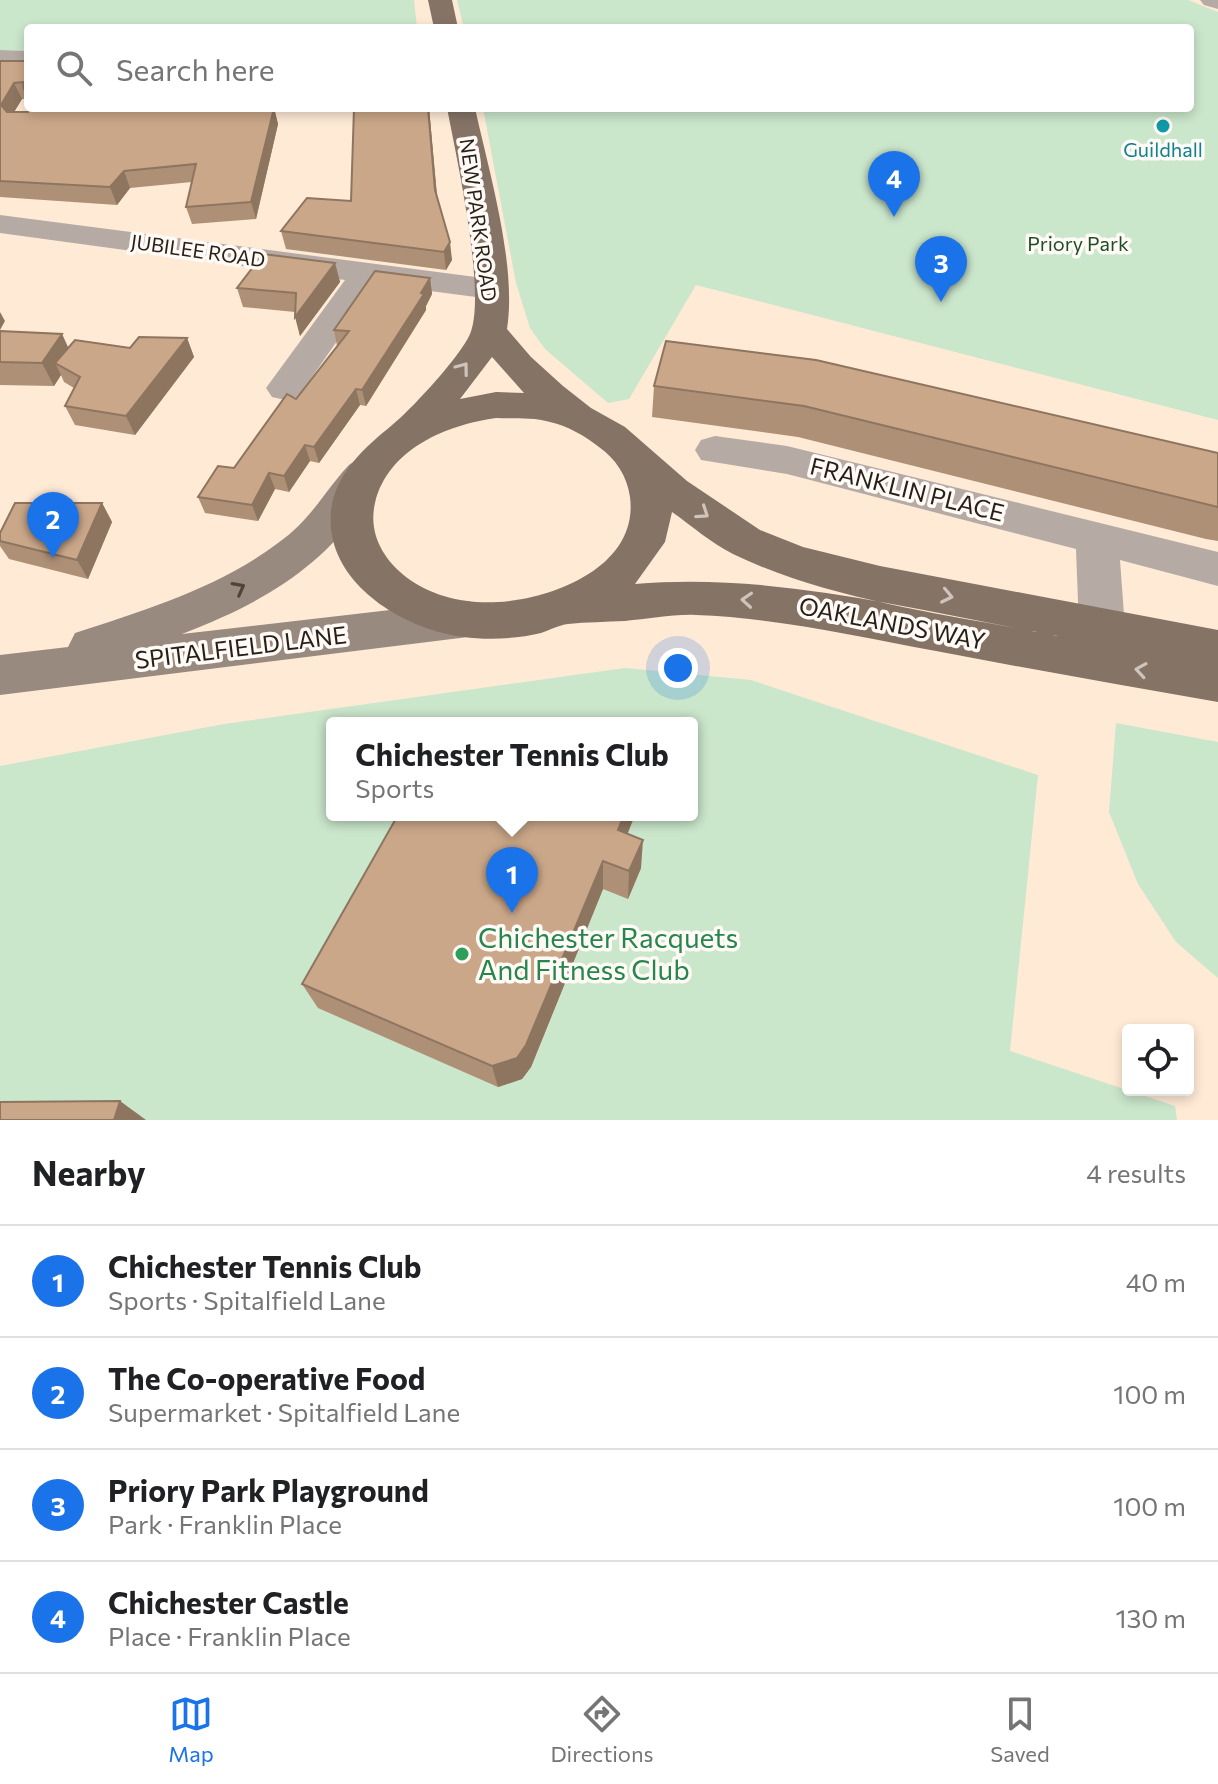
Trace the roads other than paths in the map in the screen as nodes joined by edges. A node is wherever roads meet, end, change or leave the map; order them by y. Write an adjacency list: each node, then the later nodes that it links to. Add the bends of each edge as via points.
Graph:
1 (440, 0): 4 (main road)
2 (1212, 0): 3 (street)
3 (1218, 2)
4 (445, 24)
5 (0, 58): 6 (street)
6 (24, 59)
7 (462, 112): 10 (main road, NEW PARK ROAD)
8 (0, 224): 9 (street, JUBILEE ROAD)
9 (366, 275): 10 (street, JUBILEE ROAD); 12 (street)
10 (491, 289): 11 (main road, NEW PARK ROAD)
11 (490, 331): 13 (main road, NEW PARK ROAD, via 546,394); 14 (main road, NEW PARK ROAD, one-way to 11, via 436,404)
12 (285, 388)
13 (607, 433): 14 (main road, via 539,407 496,405 439,418); 19 (main road, via 642,468 651,496 646,536 611,581); 21 (main road, OAKLANDS WAY, one-way to 21, via 672,491 767,551 880,583)
14 (394, 442): 16 (main road)
15 (715, 450): 17 (street, FRANKLIN PLACE, via 787,460)
16 (365, 473): 20 (main road, via 351,513 358,554 399,597); 23 (main road, SPITALFIELD LANE, one-way to 16, via 132,635 271,571 321,531)
17 (1097, 538): 18 (street, FRANKLIN PLACE); 21 (street)
18 (1218, 569)
19 (563, 608): 20 (main road, via 516,620); 24 (main road, OAKLANDS WAY, one-way to 19, via 779,603 692,597)
20 (468, 619): 23 (main road, SPITALFIELD LANE)
21 (1102, 628): 22 (main road, OAKLANDS WAY)
22 (1218, 649)
23 (7, 675)
24 (1218, 682)

